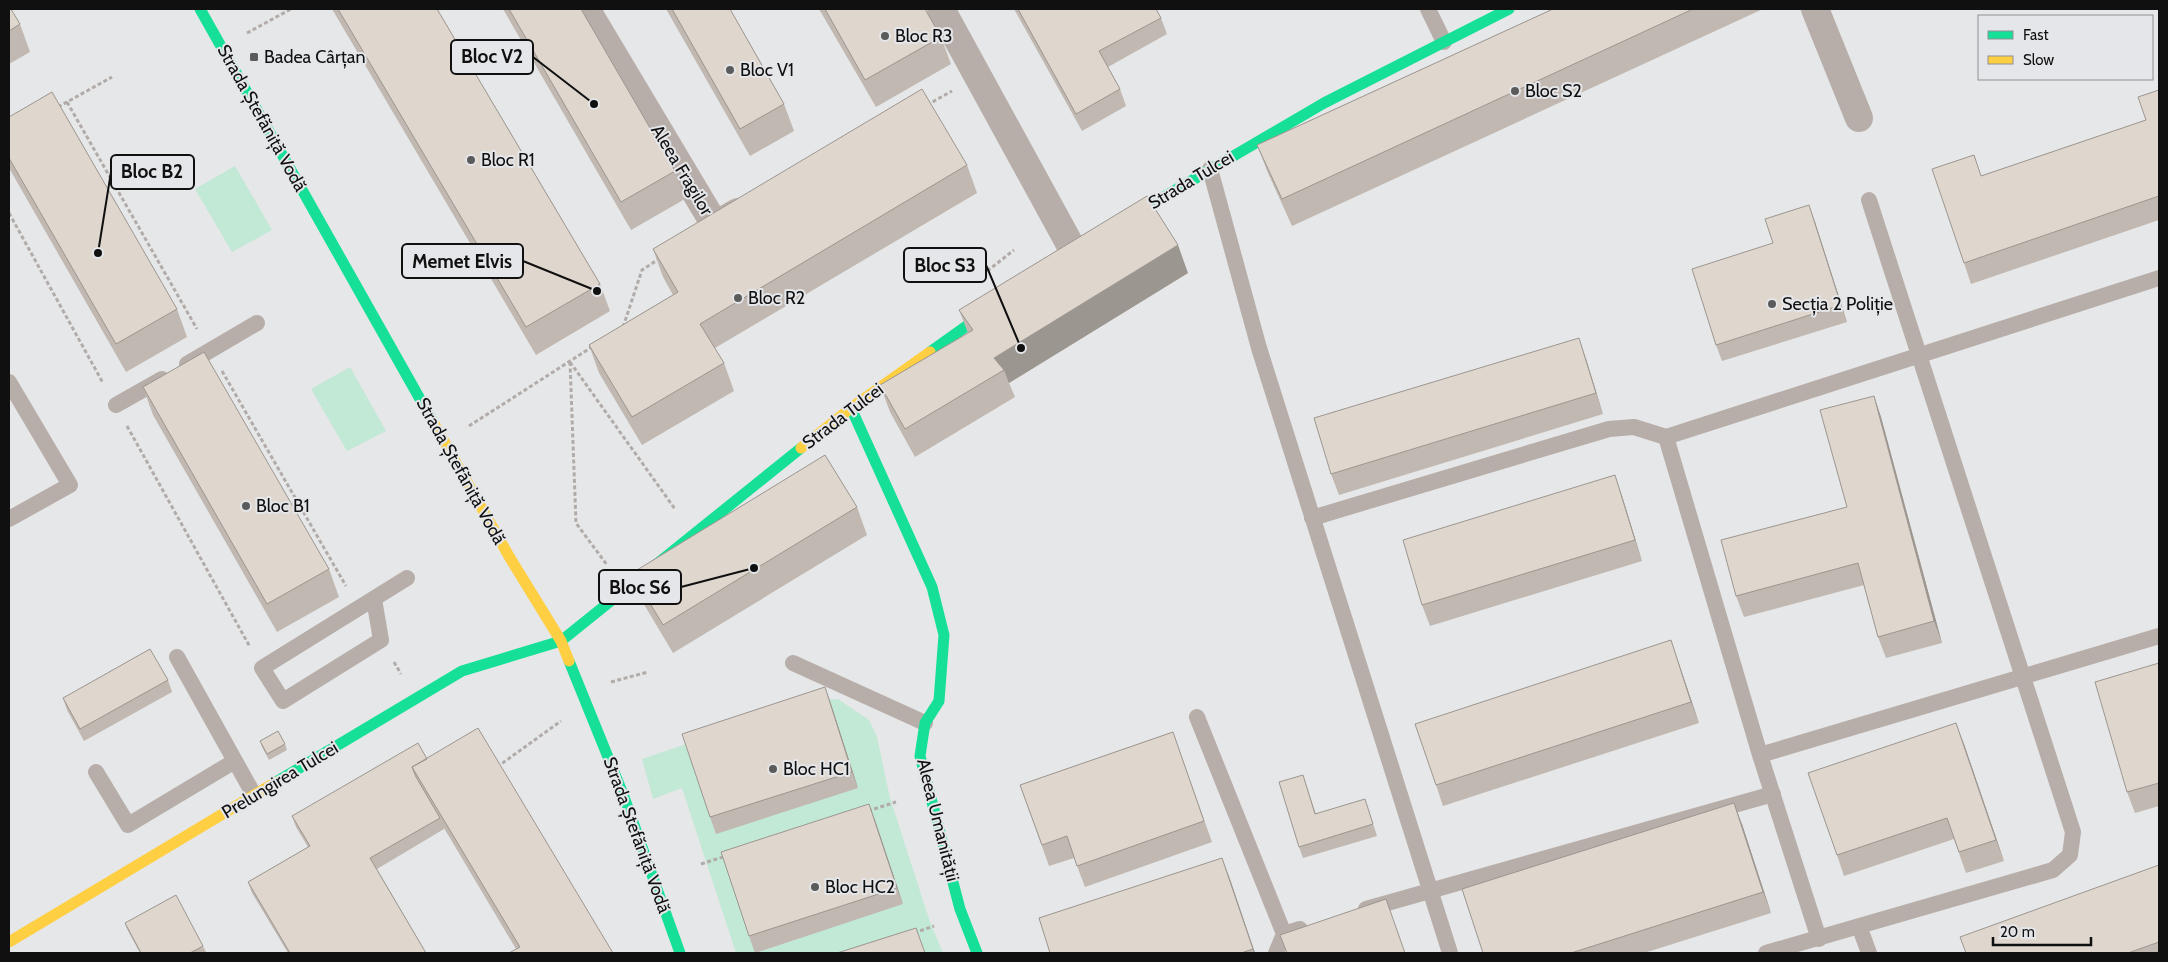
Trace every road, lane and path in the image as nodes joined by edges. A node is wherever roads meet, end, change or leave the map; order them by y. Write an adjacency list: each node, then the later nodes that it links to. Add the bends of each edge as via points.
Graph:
1 (200, 9): 42 (street, Strada Ștefăniță Vodă, via 505,549)
2 (291, 9): 8 (path)
3 (586, 9): 17 (street, Aleea Fragilor, via 715,225)
4 (941, 9): 10 (street)
5 (1428, 9): 9 (lane)
6 (1509, 9): 9 (street, Strada Tulcei)
7 (1815, 9): 14 (street)
8 (257, 27)
9 (1444, 42): 15 (street, Strada Tulcei, via 1324,103)
10 (978, 76): 12 (path); 20 (street)
11 (112, 77): 13 (path)
12 (926, 106)
13 (50, 111)
14 (1858, 118)
15 (1210, 169): 19 (street, Strada Tulcei); 35 (lane, via 1259,348)
16 (1869, 200): 27 (lane)
17 (757, 202)
18 (9, 213): 30 (path)
19 (1107, 230)
20 (1073, 251)
21 (666, 255): 25 (path, via 642,270 624,327)
22 (2159, 278): 27 (lane)
23 (1009, 296): 31 (street, Strada Tulcei)
24 (257, 323): 30 (lane)
25 (616, 332)
26 (593, 346): 28 (path)
27 (1919, 356): 33 (lane); 47 (lane)
28 (570, 361): 32 (path); 34 (path); 37 (path, via 576,523)
29 (9, 382): 36 (lane, via 70,485)
30 (116, 406): 45 (path)
31 (851, 408): 42 (street, Strada Tulcei); 52 (street, Aleea Umanității, via 932,587 944,635 939,702)
32 (466, 427)
33 (1666, 437): 35 (lane, via 1634,427 1609,429); 53 (lane)
34 (676, 511)
35 (1312, 518): 63 (lane)
36 (9, 519)
37 (609, 568)
38 (408, 578): 39 (lane)
39 (374, 599): 41 (lane); 45 (lane)
40 (2159, 636): 47 (lane)
41 (381, 640): 45 (lane, via 283,701); 49 (path, via 408,684)
42 (561, 641): 49 (street, Prelungirea Tulcei, via 462,671); 72 (street, Strada Ștefăniță Vodă, via 623,794)
43 (178, 657): 54 (lane)
44 (793, 663): 52 (lane)
45 (262, 668)
46 (648, 672): 48 (path)
47 (2023, 678): 53 (lane); 67 (lane, via 2073,832 2070,855 2053,870)
48 (606, 683)
49 (413, 700): 58 (street, Prelungirea Tulcei)
50 (1197, 717): 69 (lane)
51 (564, 719): 55 (path)
52 (925, 723): 73 (street, Aleea Umanității, via 920,756 960,909)
53 (1760, 755): 57 (lane)
54 (235, 761): 56 (lane, via 128,826); 58 (lane)
55 (497, 767)
56 (96, 772)
57 (1773, 794): 63 (lane); 70 (lane)
58 (254, 795): 71 (street, Prelungirea Tulcei)
59 (896, 802): 60 (path)
60 (859, 814)
61 (729, 855): 62 (path)
62 (701, 864)
63 (1429, 890): 64 (lane); 75 (lane)
64 (1348, 915)
65 (938, 925): 68 (path)
66 (1312, 926): 69 (lane)
67 (1859, 926): 70 (lane); 77 (lane)
68 (910, 934)
69 (1284, 934): 74 (lane)
70 (1819, 939): 76 (lane)
71 (9, 942)
72 (680, 953)
73 (977, 953)
74 (1276, 953)
75 (1450, 953)
76 (1766, 953)
77 (1869, 953)

